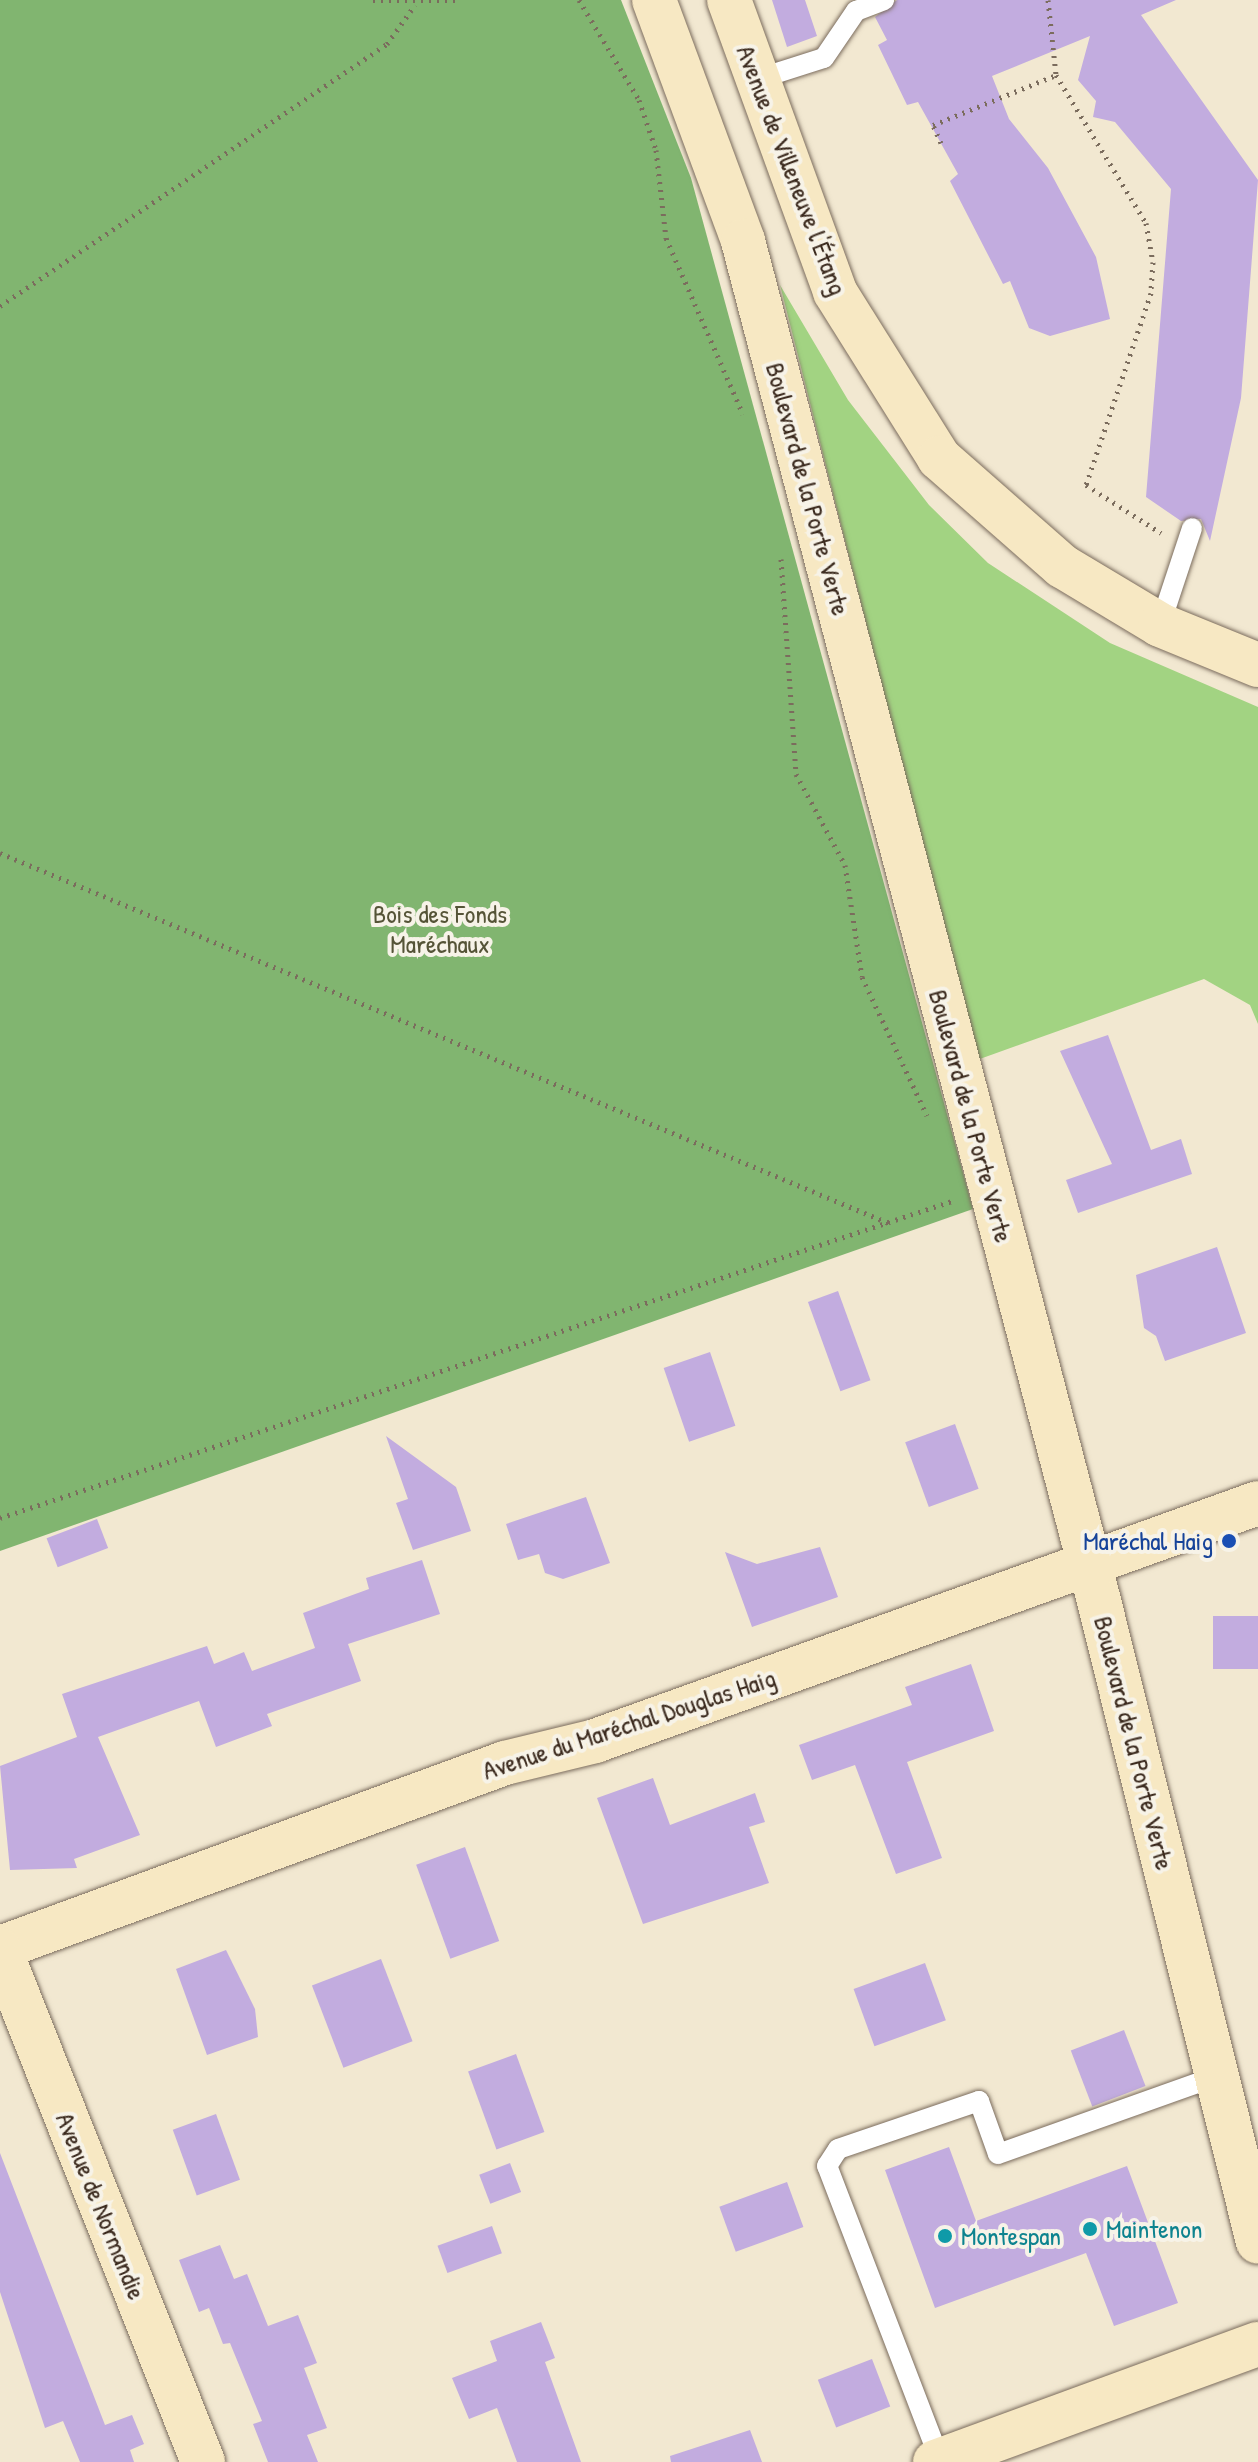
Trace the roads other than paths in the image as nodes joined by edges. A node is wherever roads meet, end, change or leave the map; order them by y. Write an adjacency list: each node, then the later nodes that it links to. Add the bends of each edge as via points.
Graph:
1 (654, 0): 9 (street, Boulevard de la Porte Verte, via 743,241)
2 (729, 0): 4 (street, Avenue de Villeneuve l'Étang)
3 (884, 0): 4 (lane, via 856,11 824,58)
4 (758, 79): 6 (street, Avenue de Villeneuve l'Étang, via 835,292 939,458 1062,566)
5 (1192, 528): 6 (lane)
6 (1160, 625): 7 (street, Avenue de Villeneuve l'Étang)
7 (1258, 665)
8 (1258, 1503): 9 (street, Avenue du Maréchal Douglas Haig)
9 (1089, 1561): 10 (street, Avenue du Maréchal Douglas Haig); 11 (street, Boulevard de la Porte Verte)
10 (0, 1949): 15 (street, Avenue de Normandie)
11 (1217, 2076): 12 (street, Boulevard de la Porte Verte); 14 (lane, via 998,2154 979,2101 838,2149 827,2166)
12 (1258, 2242)
13 (1258, 2344): 14 (street)
14 (937, 2461)
15 (203, 2462)

